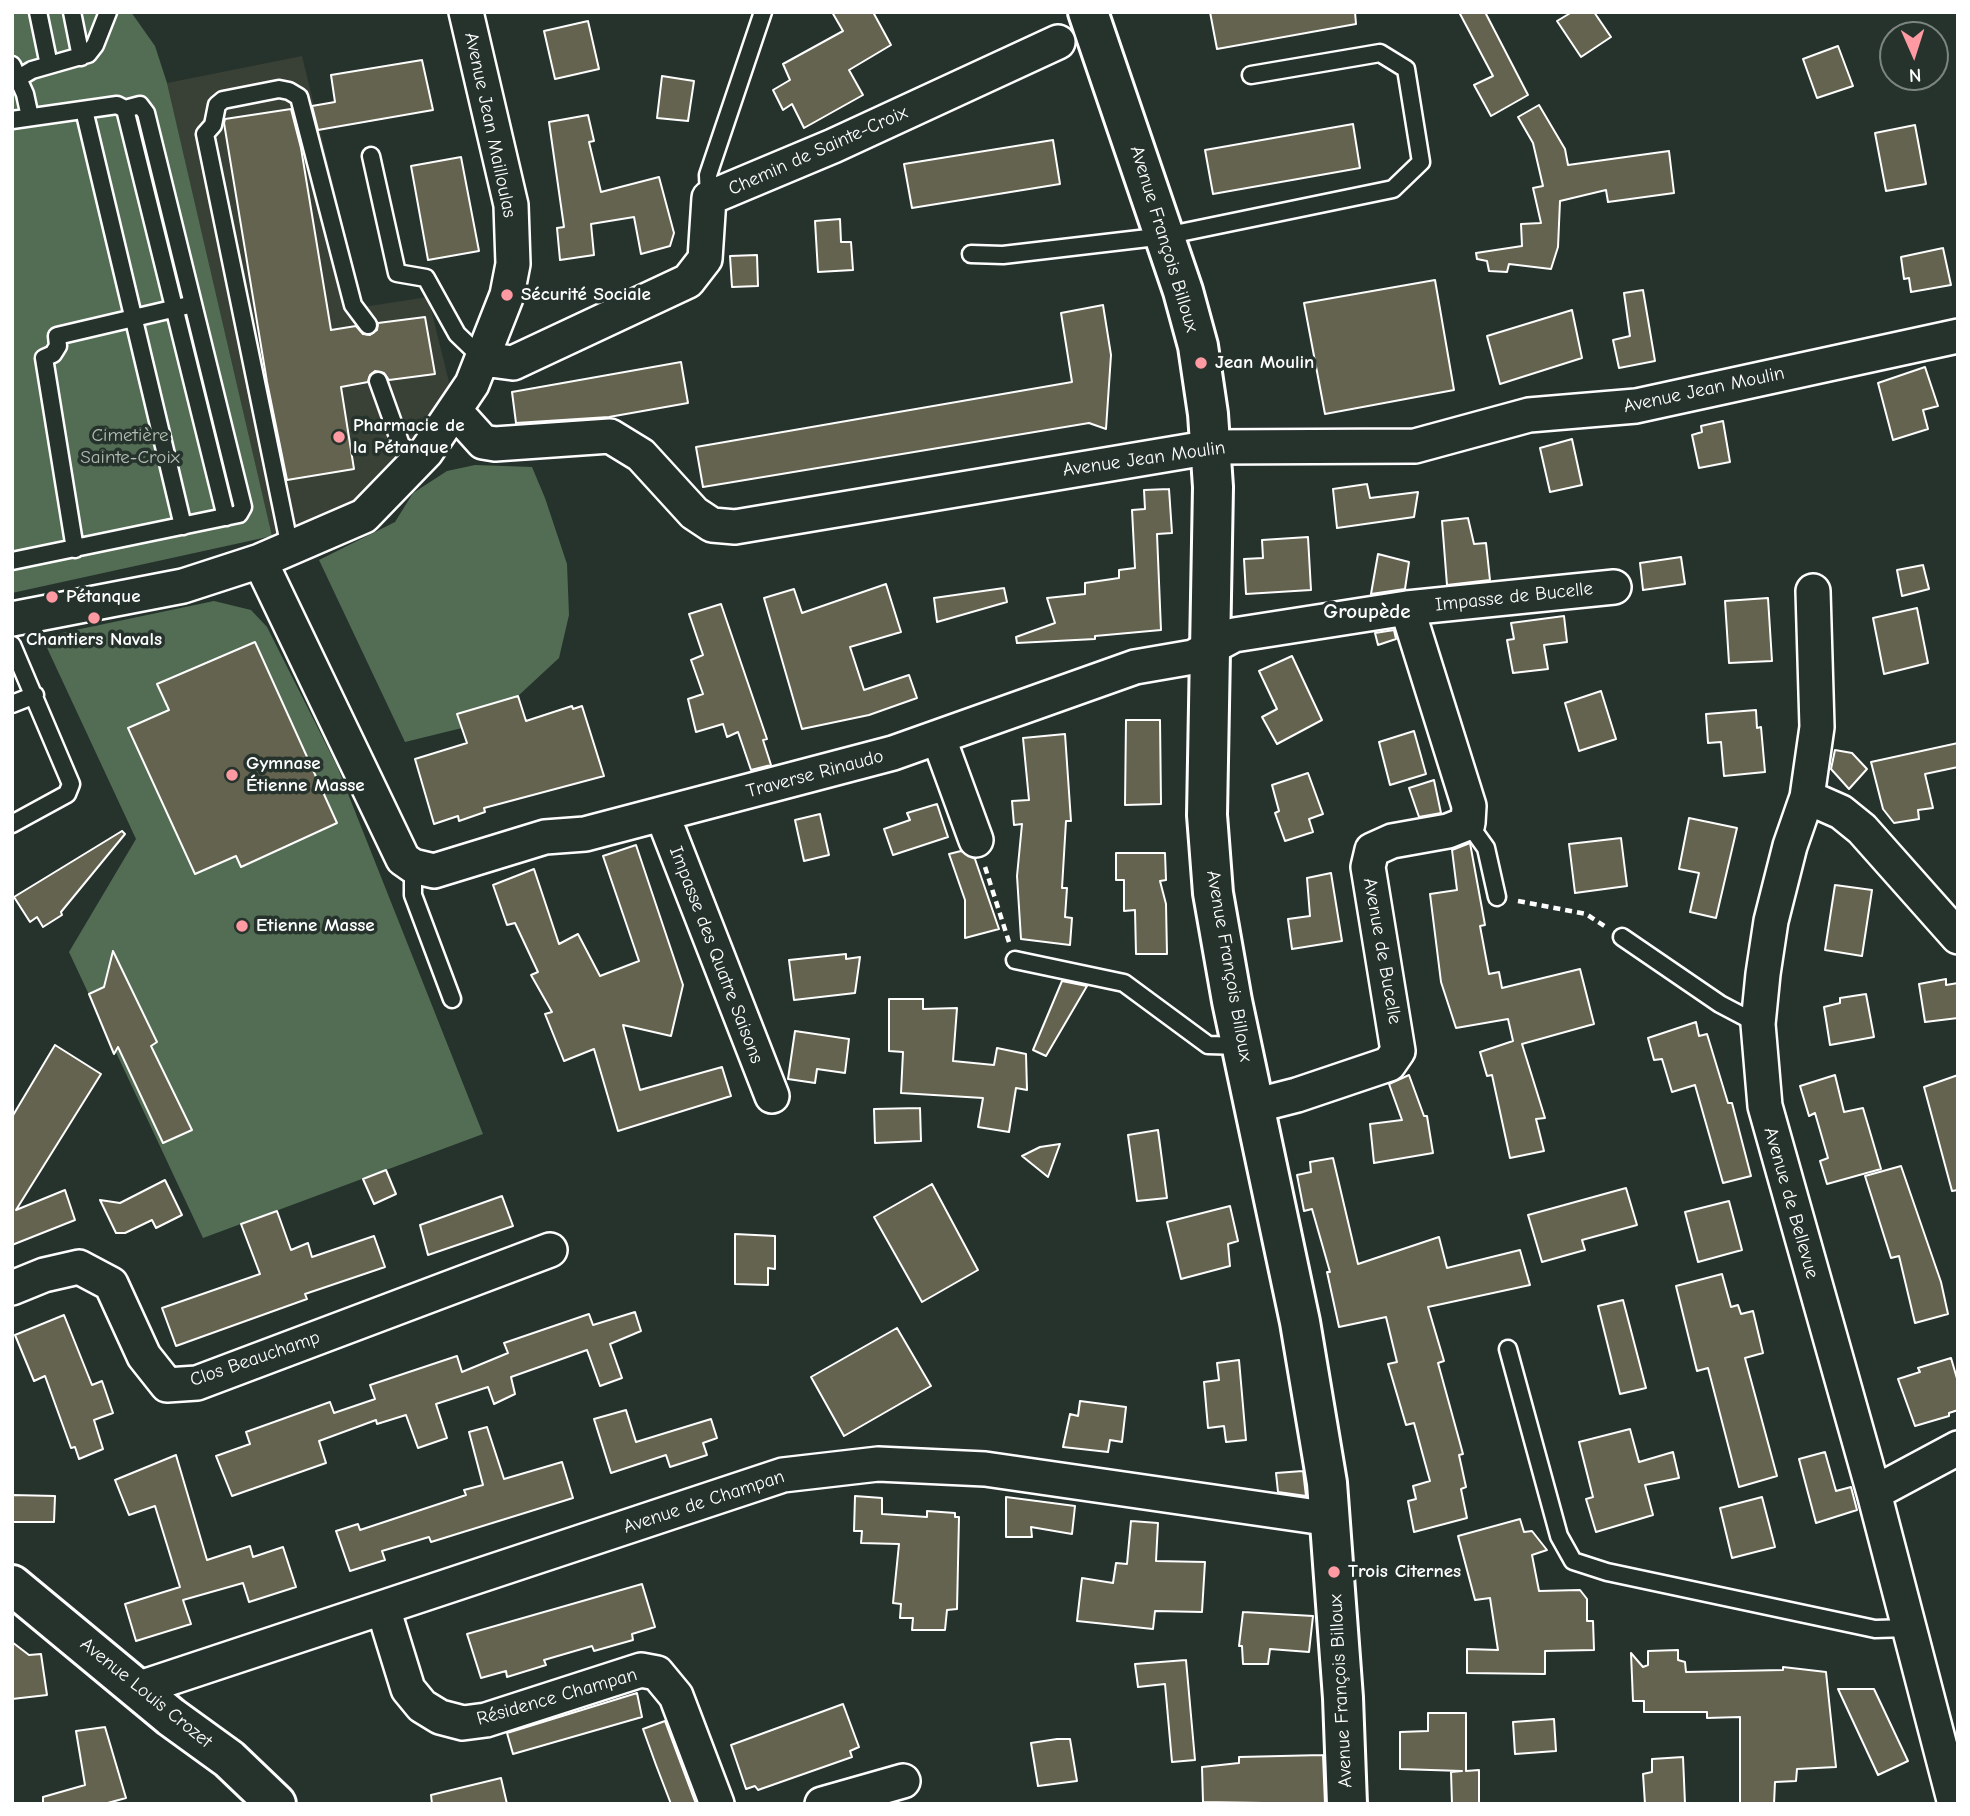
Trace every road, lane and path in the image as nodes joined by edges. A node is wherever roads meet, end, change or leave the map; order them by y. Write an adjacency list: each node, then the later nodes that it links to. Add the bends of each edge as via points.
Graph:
1 (38, 12): 9 (lane)
2 (72, 12): 8 (lane)
3 (108, 12): 8 (lane, via 95,45)
4 (466, 12): 25 (street, Avenue Jean Mailloulas, via 511,205 513,264 508,295)
5 (763, 12): 17 (lane, via 708,175)
6 (1099, 16): 18 (street, Avenue François Billoux)
7 (1058, 42): 17 (street, Chemin de Sainte-Croix)
8 (81, 57): 9 (lane)
9 (49, 65): 10 (lane)
10 (15, 75): 14 (lane)
11 (1251, 75): 18 (lane, via 1380,53 1406,69 1422,162 1393,189)
12 (125, 109): 13 (lane, via 117,104); 20 (lane, via 139,105 146,113); 21 (lane)
13 (84, 110): 14 (lane); 22 (lane)
14 (30, 117): 15 (lane)
15 (12, 120)
16 (370, 156): 25 (lane, via 397,273 426,278 457,334)
17 (709, 198): 25 (street, Chemin de Sainte-Croix, via 705,260 688,281 513,363)
18 (1165, 236): 19 (lane, via 1003,255); 28 (street, Avenue François Billoux, via 1198,346)
19 (971, 254)
20 (193, 305): 21 (lane); 30 (lane, via 243,507 239,514)
21 (175, 308): 22 (lane); 30 (lane)
22 (135, 319): 31 (lane); 33 (lane, via 57,336 58,346 44,358)
23 (368, 325): 32 (lane, via 353,305 299,97 278,89 223,100 205,134)
24 (1958, 336): 28 (street, Avenue Jean Moulin, via 1636,406 1529,415 1415,446)
25 (483, 359): 27 (street, Avenue Jean Mailloulas)
26 (378, 381): 29 (lane, via 401,445)
27 (456, 412): 28 (street, Avenue Jean Moulin, via 483,442 495,444 610,436 641,455 694,513 712,525 735,527); 29 (street, Avenue Jean Mailloulas)
28 (1212, 447): 41 (street, Avenue François Billoux)
29 (421, 458): 32 (street, Avenue Jean Mailloulas, via 364,516)
30 (226, 517): 31 (lane)
31 (183, 526): 33 (lane)
32 (290, 548): 35 (street, Avenue Jean Mailloulas)
33 (75, 549): 34 (lane)
34 (12, 561)
35 (260, 561): 39 (street, Avenue Jean Mailloulas, via 183,586); 50 (street, via 403,859)
36 (1614, 587): 38 (street, Impasse de Bucelle)
37 (1814, 592): 45 (street, Avenue de Bellevue, via 1819,709)
38 (1407, 607): 41 (street, Impasse de Bucelle, via 1234,635); 47 (street, via 1469,806)
39 (12, 619)
40 (12, 645): 42 (lane)
41 (1210, 647): 44 (street, Traverse Rinaudo, via 1193,657 1135,667); 57 (street, Avenue François Billoux, via 1207,815 1213,893)
42 (34, 695): 43 (lane); 48 (lane, via 71,784 67,794)
43 (12, 704)
44 (939, 739): 46 (street, Traverse Rinaudo); 49 (street)
45 (1807, 797): 53 (street, via 1842,812 1862,828); 56 (street, Avenue de Bellevue, via 1771,921)
46 (662, 814): 50 (street, Traverse Rinaudo, via 585,834 545,838 434,871); 58 (street, Impasse des Quatre Saisons)
47 (1468, 823): 51 (lane, via 1486,848); 59 (street, Avenue de Bucelle, via 1372,850 1368,867 1398,1051 1389,1064)
48 (12, 824)
49 (976, 840): 54 (path)
50 (413, 866): 55 (lane, via 413,895)
51 (1497, 897): 52 (path, via 1586,914)
52 (1622, 937): 56 (lane, via 1720,1004)
53 (1958, 937)
54 (1015, 960): 57 (lane, via 1124,983 1208,1045)
55 (452, 999)
56 (1758, 1024): 64 (street, Avenue de Bellevue, via 1770,1133)
57 (1242, 1046): 59 (street, Avenue François Billoux)
58 (772, 1096)
59 (1254, 1106): 65 (street, Avenue François Billoux, via 1300,1322)
60 (550, 1250): 61 (street, Clos Beauchamp, via 197,1384 167,1385 144,1356 111,1284 79,1267)
61 (12, 1288)
62 (1508, 1349): 68 (lane, via 1559,1536 1573,1561 1875,1629)
63 (1958, 1448): 64 (street)
64 (1874, 1493): 68 (street, Avenue de Bellevue)
65 (1331, 1519): 67 (street, Avenue de Champan, via 985,1469 878,1464 783,1475); 74 (street, Avenue François Billoux)
66 (12, 1586): 69 (street, Avenue Louis Crozet)
67 (383, 1608): 69 (street, Avenue de Champan); 72 (street, Résidence Champan, via 408,1689 422,1706 463,1723 486,1720 640,1670 657,1673 676,1696)
68 (1909, 1628): 75 (street, Avenue de Bellevue)
69 (140, 1688): 71 (street, Avenue Louis Crozet, via 229,1759)
70 (903, 1781): 73 (street)
71 (276, 1804)
72 (717, 1804)
73 (822, 1804)
74 (1347, 1804)
75 (1955, 1804)

